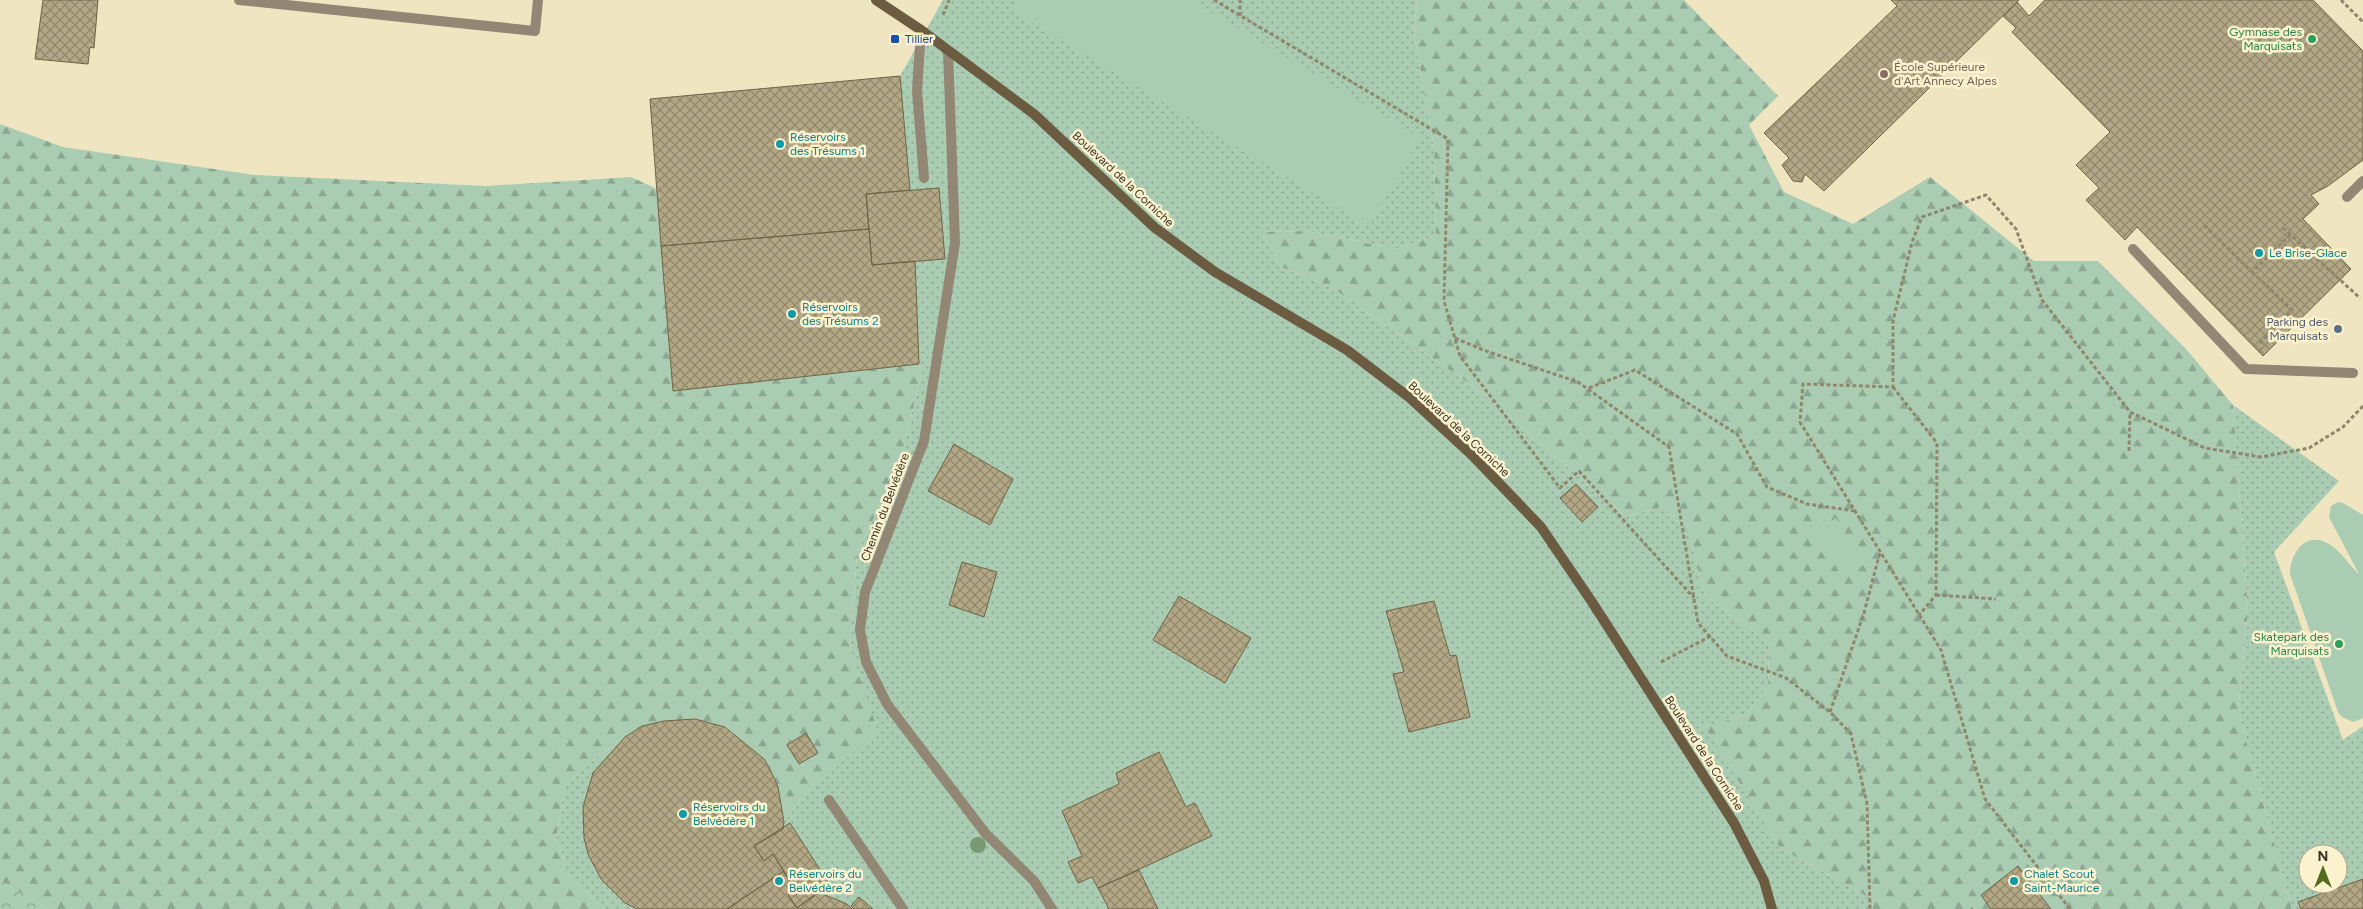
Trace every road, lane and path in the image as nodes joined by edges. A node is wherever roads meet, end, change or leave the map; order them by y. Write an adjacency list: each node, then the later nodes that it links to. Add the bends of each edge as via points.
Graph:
1 (239, 0): 2 (street, via 535,31)
2 (538, 0)
3 (876, 0): 9 (main road, Boulevard de la Corniche)
4 (1214, 0): 7 (path)
5 (1240, 0): 7 (path)
6 (2341, 0): 8 (path)
7 (1240, 16): 22 (path, via 1448,140 1444,301)
8 (2363, 22)
9 (922, 30): 10 (main road, Boulevard de la Corniche); 11 (street, via 916,91)
10 (948, 51): 37 (main road, Boulevard de la Corniche, via 1034,114 1154,227 1215,272 1347,350 1410,398 1472,455 1541,527); 41 (street, Chemin du Belvédère, via 955,243 924,441 865,592 860,630 866,662 887,704 986,834 1034,881)
11 (924, 178)
12 (2363, 181): 13 (street)
13 (2347, 197)
14 (2204, 225): 20 (path)
15 (2283, 228): 16 (path)
16 (2290, 235): 18 (path); 21 (path)
17 (2133, 249): 24 (street, via 2246,369)
18 (2272, 253): 19 (path); 20 (path)
19 (2281, 262)
20 (2252, 272): 23 (path, via 2292,310)
21 (2360, 298)
22 (1455, 338): 26 (path, via 1578,382); 33 (path, via 1460,356 1560,488 1579,471)
23 (2255, 348)
24 (2353, 373)
25 (1893, 387): 28 (path, via 1893,321 1912,242 1922,217 1986,195 2016,229 2042,300); 30 (path, via 1803,384 1800,422); 32 (path, via 1937,443)
26 (1589, 389): 30 (path, via 1635,370 1737,434 1767,487 1807,504); 33 (path, via 1668,447)
27 (2363, 406): 28 (path, via 2343,426 2309,448 2261,457 2205,448)
28 (2130, 412): 29 (path)
29 (2129, 451)
30 (1855, 511): 31 (path)
31 (1880, 551): 35 (path); 38 (path, via 1864,613)
32 (1936, 595): 34 (path); 35 (path)
33 (1694, 598): 36 (path, via 1698,623)
34 (1996, 599)
35 (1919, 615): 44 (path, via 1941,650 1985,799)
36 (1711, 636): 37 (path); 38 (path, via 1727,656 1786,678)
37 (1638, 673): 42 (main road, Boulevard de la Corniche, via 1734,823 1764,881)
38 (1830, 712): 43 (path, via 1851,734 1867,804)
39 (829, 800): 40 (street)
40 (903, 909)
41 (1052, 909)
42 (1772, 909)
43 (1870, 909)
44 (2070, 909)

